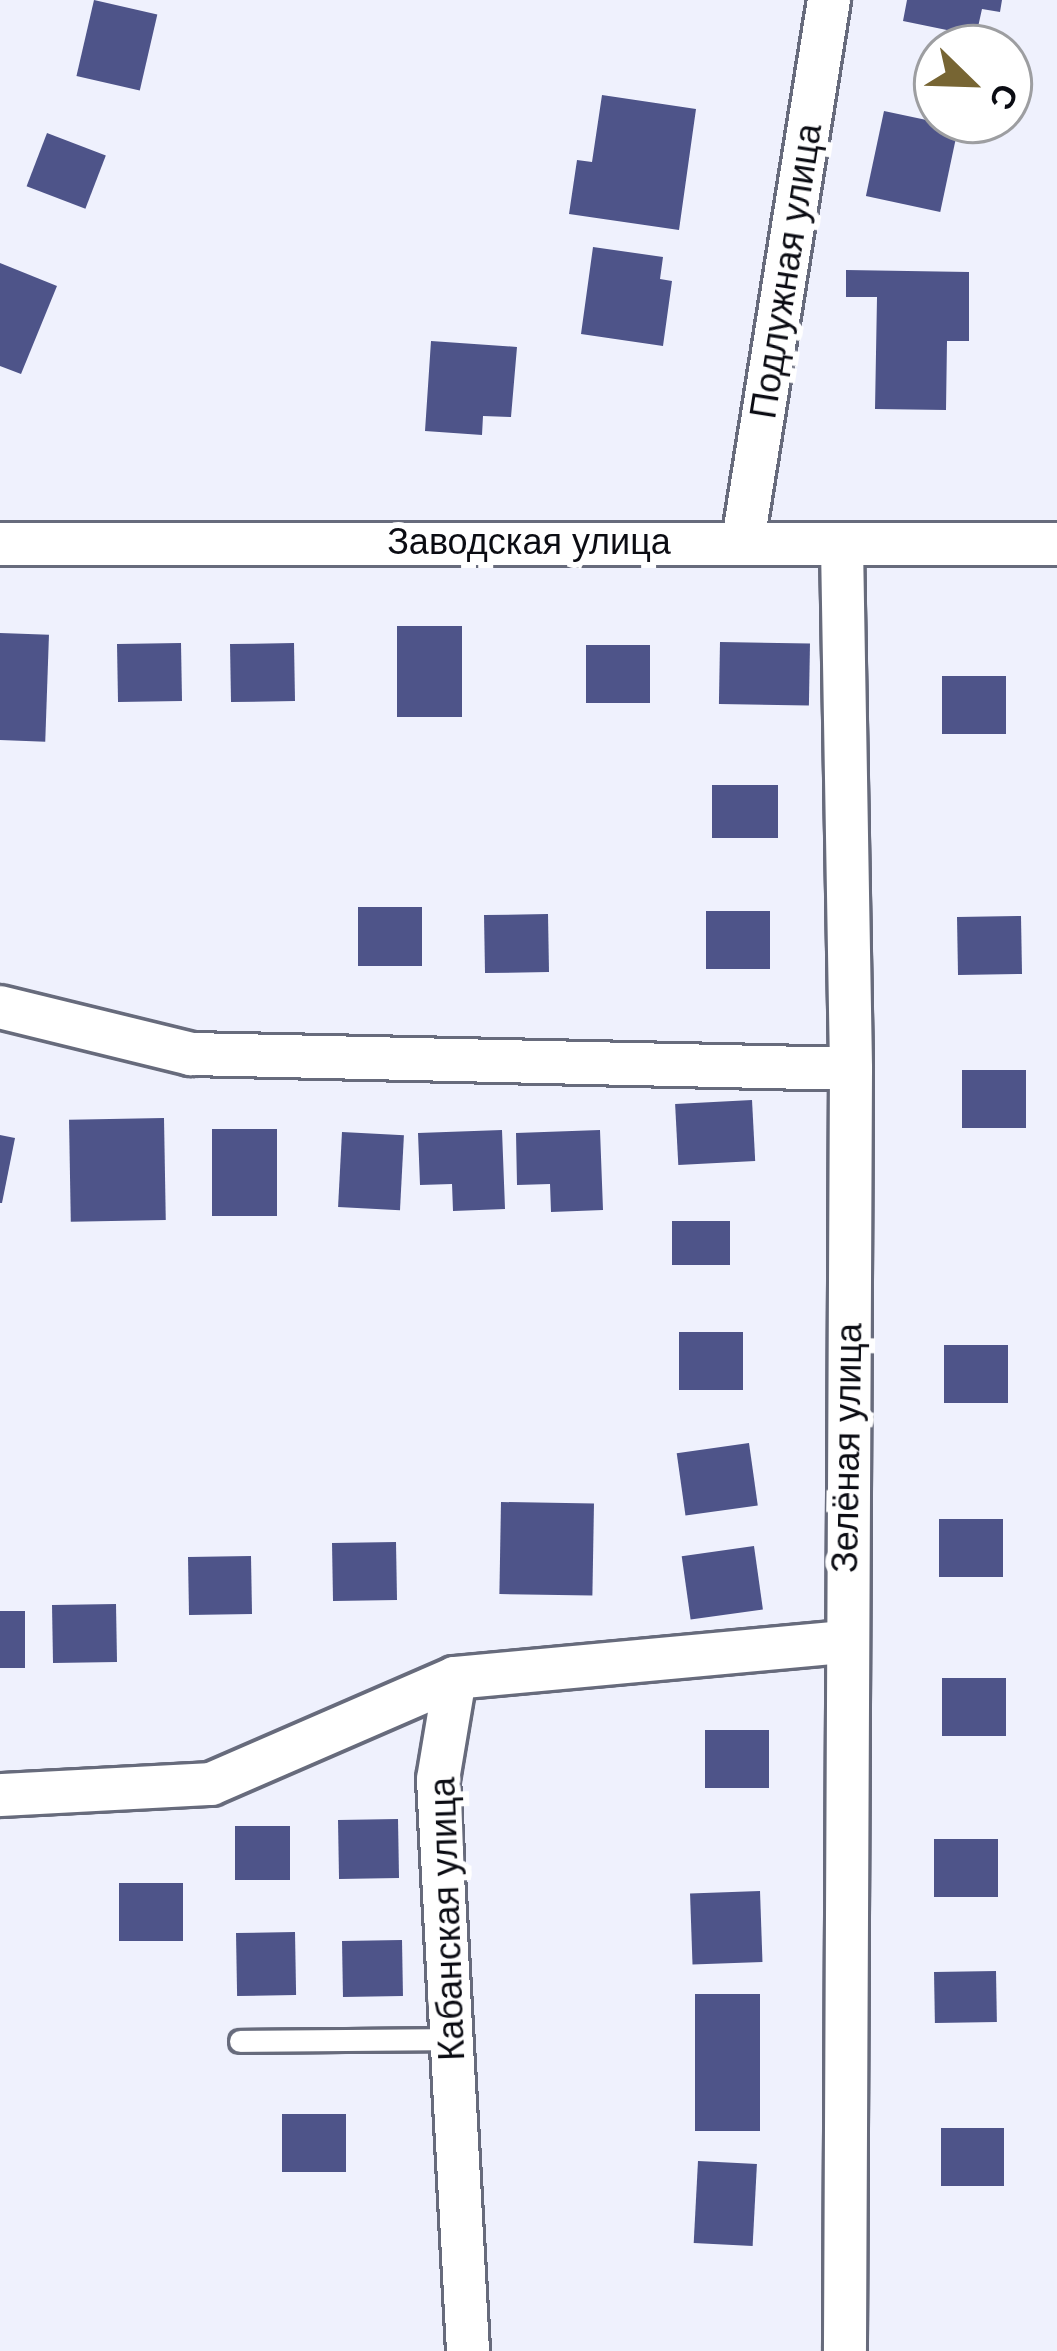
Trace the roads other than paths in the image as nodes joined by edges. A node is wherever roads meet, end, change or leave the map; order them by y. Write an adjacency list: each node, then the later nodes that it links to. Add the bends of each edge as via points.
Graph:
1 (829, 0): 2 (street, Подлужная улица)
2 (742, 542): 3 (street, Заводская улица); 5 (street, Заводская улица)
3 (0, 544)
4 (1057, 544): 5 (street, Заводская улица)
5 (842, 546): 7 (street, Зелёная улица)
6 (0, 1007): 7 (street, via 191,1054)
7 (851, 1069): 8 (street, Зелёная улица)
8 (845, 1642): 9 (street); 14 (street, Зелёная улица)
9 (455, 1678): 10 (street, via 212,1784); 11 (street, Кабанская улица, via 438,1780)
10 (0, 1795)
11 (452, 2039): 12 (lane); 13 (street, Кабанская улица)
12 (241, 2041)
13 (468, 2351)
14 (845, 2351)

